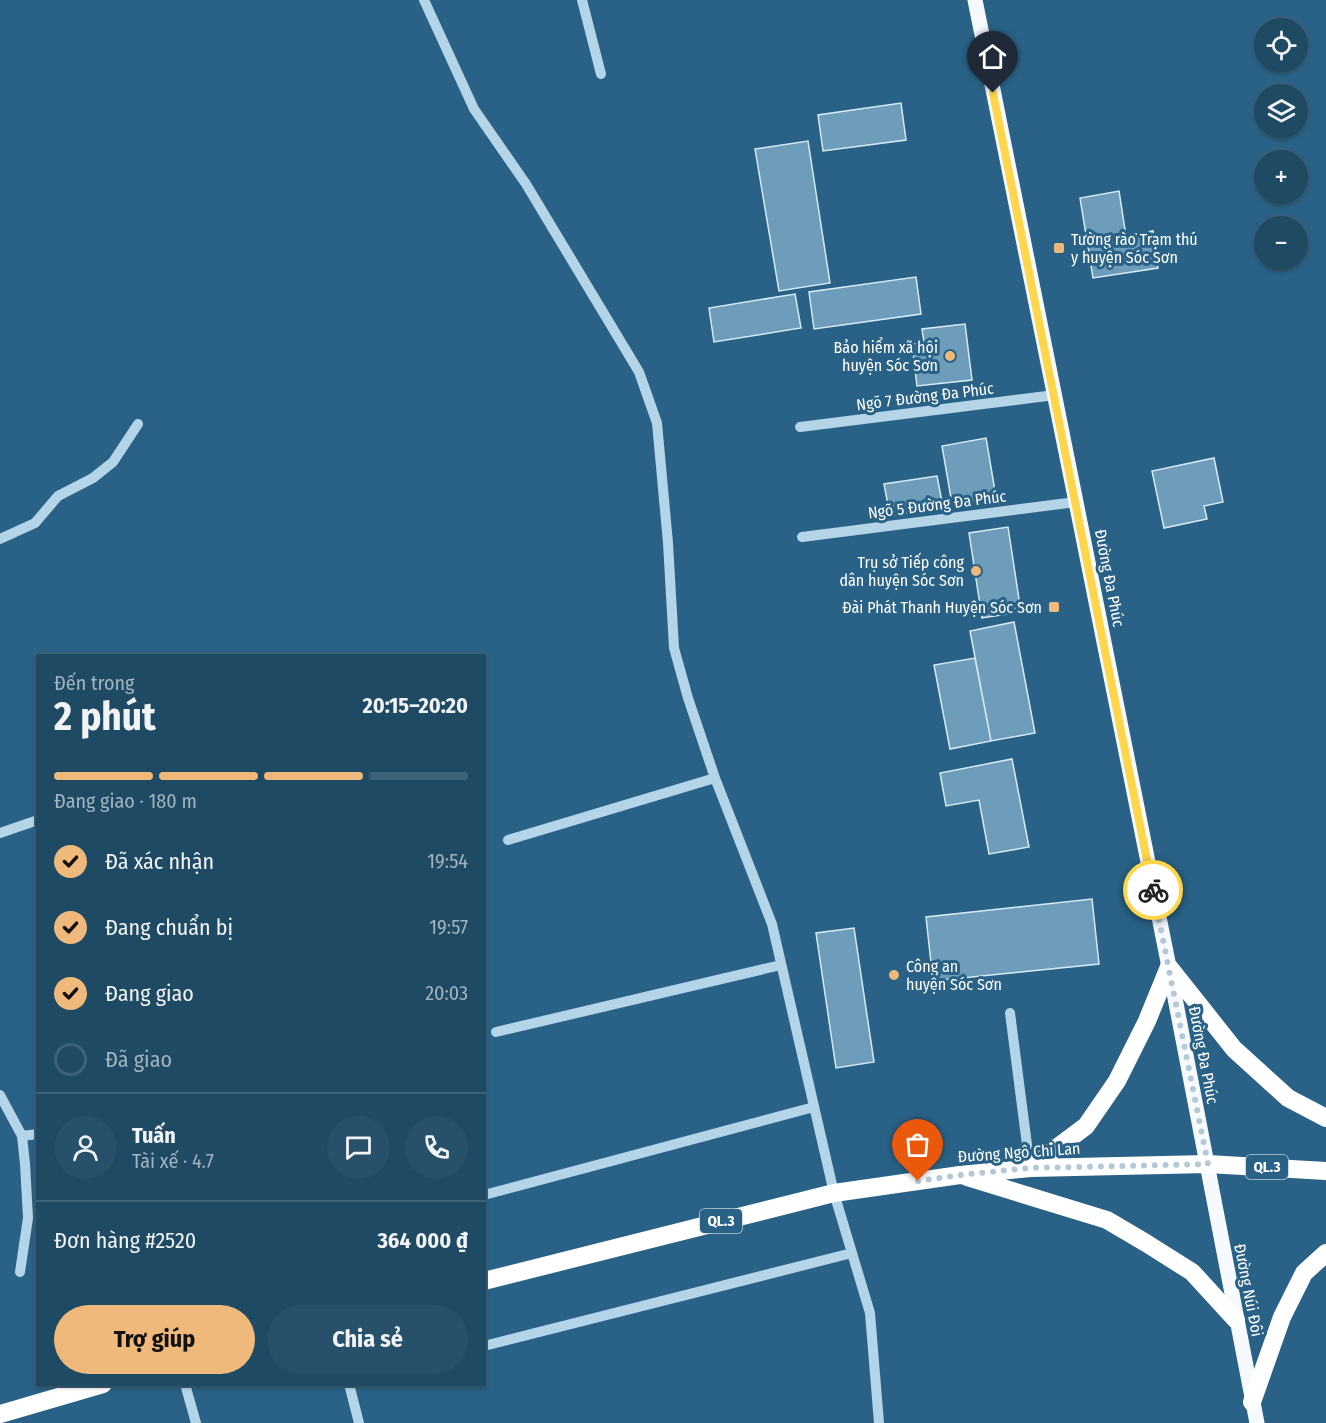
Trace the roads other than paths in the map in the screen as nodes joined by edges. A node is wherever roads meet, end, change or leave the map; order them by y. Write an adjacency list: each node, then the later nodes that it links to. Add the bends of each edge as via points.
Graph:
1 (424, 0): 11 (street, via 474,109 526,184 639,372 657,423 674,648)
2 (582, 0): 4 (street)
3 (975, 0): 5 (main road, Đường Đa Phúc)
4 (601, 74)
5 (1055, 395): 7 (street, Ngõ 7 Đường Đa Phúc); 8 (main road, Đường Đa Phúc)
6 (138, 424): 10 (street, via 113,462 93,478 58,496 35,523)
7 (800, 427)
8 (1076, 501): 9 (street, Ngõ 5 Đường Đa Phúc); 16 (main road, Đường Đa Phúc)
9 (802, 537)
10 (0, 539)
11 (715, 778): 14 (street); 15 (street, via 772,924)
12 (36, 821): 13 (street)
13 (0, 833)
14 (508, 840)
15 (782, 965): 18 (street); 20 (street)
16 (1169, 967): 21 (highway, via 1234,1048 1288,1098); 24 (main road, Đường Đa Phúc); 25 (highway, via 1117,1081 1086,1126)
17 (1010, 1013): 25 (street)
18 (496, 1032)
19 (0, 1095): 23 (street)
20 (814, 1107): 28 (street); 29 (street)
21 (1326, 1118)
22 (36, 1134): 23 (street)
23 (22, 1136): 32 (street, via 28,1218)
24 (1208, 1164): 25 (highway, Đường Ngô Chi Lan / QL.3); 26 (highway, QL.3); 34 (main road, Đường Núi Đôi)
25 (1030, 1168): 27 (highway, Đường Ngô Chi Lan / QL.3)
26 (1326, 1171)
27 (960, 1175): 28 (highway, Đường Ngô Chi Lan / QL.3); 34 (highway, via 1107,1221 1192,1272)
28 (834, 1192): 30 (street); 33 (highway, Đường Ngô Chi Lan / QL.3)
29 (486, 1194)
30 (852, 1253): 35 (street); 43 (street, via 870,1313)
31 (1326, 1253): 39 (highway, via 1304,1273 1282,1317)
32 (20, 1272)
33 (486, 1280)
34 (1236, 1320): 39 (main road, Đường Núi Đôi)
35 (486, 1345)
36 (96, 1386): 40 (highway)
37 (186, 1386): 41 (street)
38 (350, 1386): 42 (street)
39 (1252, 1402): 44 (main road, Đường Núi Đôi)
40 (0, 1414)
41 (196, 1423)
42 (359, 1423)
43 (879, 1423)
44 (1257, 1423)

